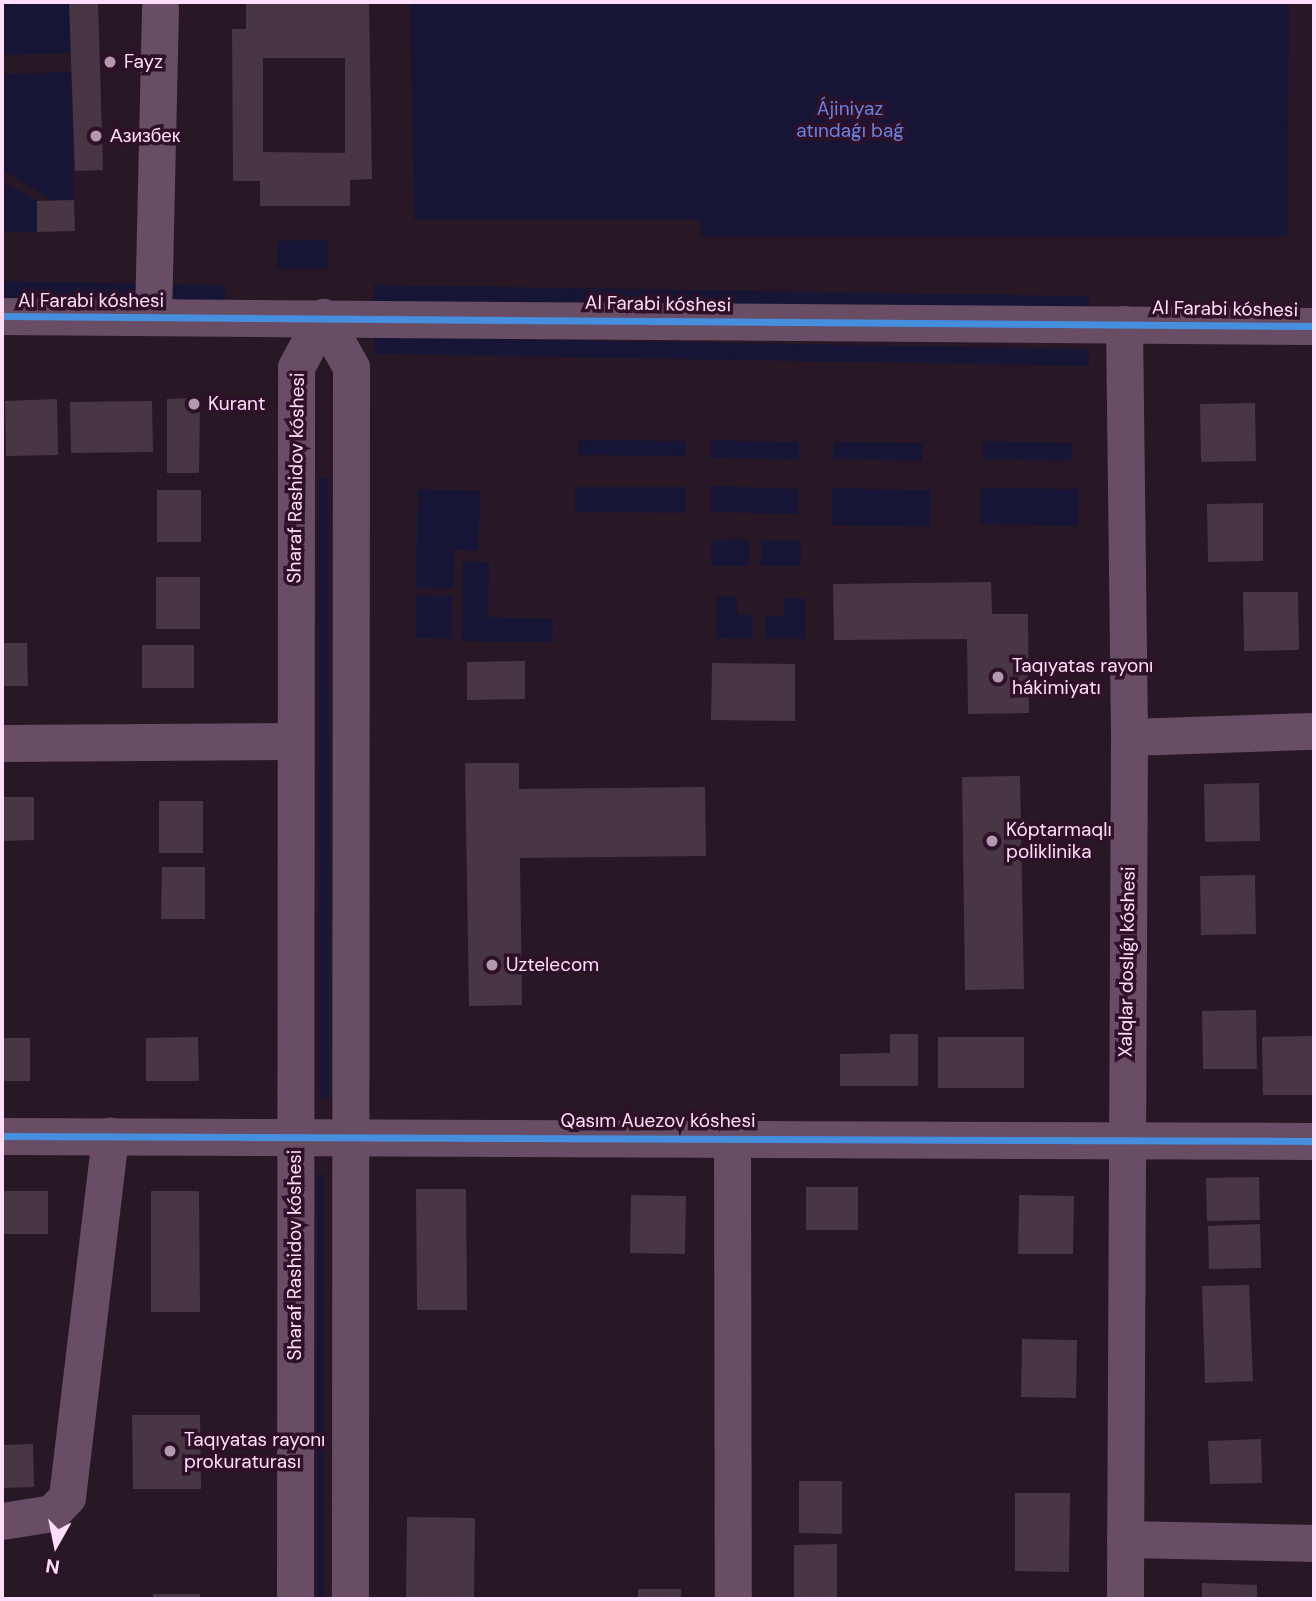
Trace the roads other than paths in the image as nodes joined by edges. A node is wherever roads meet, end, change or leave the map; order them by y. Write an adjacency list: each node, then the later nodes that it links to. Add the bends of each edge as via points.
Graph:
1 (160, 8): 3 (street)
2 (2, 316): 3 (street, Al Farabi kóshesi)
3 (153, 317): 4 (street, Al Farabi kóshesi)
4 (323, 317): 5 (street, Al Farabi kóshesi); 9 (street, Sharaf Rashidov kóshesi, via 296,367); 12 (street, via 351,367)
5 (1124, 324): 6 (street, Al Farabi kóshesi); 8 (street, Xalqlar doslıǵı kóshesi)
6 (1314, 326)
7 (1314, 732): 8 (street)
8 (1129, 737): 16 (street, Xalqlar doslıǵı kóshesi)
9 (295, 741): 10 (street); 11 (street, Sharaf Rashidov kóshesi)
10 (2, 743)
11 (294, 1135): 12 (street, Qasım Auezov kóshesi); 14 (street, Qasım Auezov kóshesi); 21 (street, Sharaf Rashidov kóshesi)
12 (349, 1135): 15 (street, Qasım Auezov kóshesi); 22 (street)
13 (2, 1136): 14 (street, Qasım Auezov kóshesi)
14 (110, 1136): 18 (street, via 67,1497 52,1513)
15 (732, 1138): 16 (street, Qasım Auezov kóshesi); 23 (street)
16 (1125, 1140): 17 (street, Qasım Auezov kóshesi); 19 (street, Xalqlar doslıǵı kóshesi)
17 (1314, 1142)
18 (2, 1521)
19 (1125, 1539): 20 (street); 24 (street, Xalqlar doslıǵı kóshesi)
20 (1314, 1543)
21 (295, 1599)
22 (350, 1599)
23 (733, 1599)
24 (1125, 1599)

